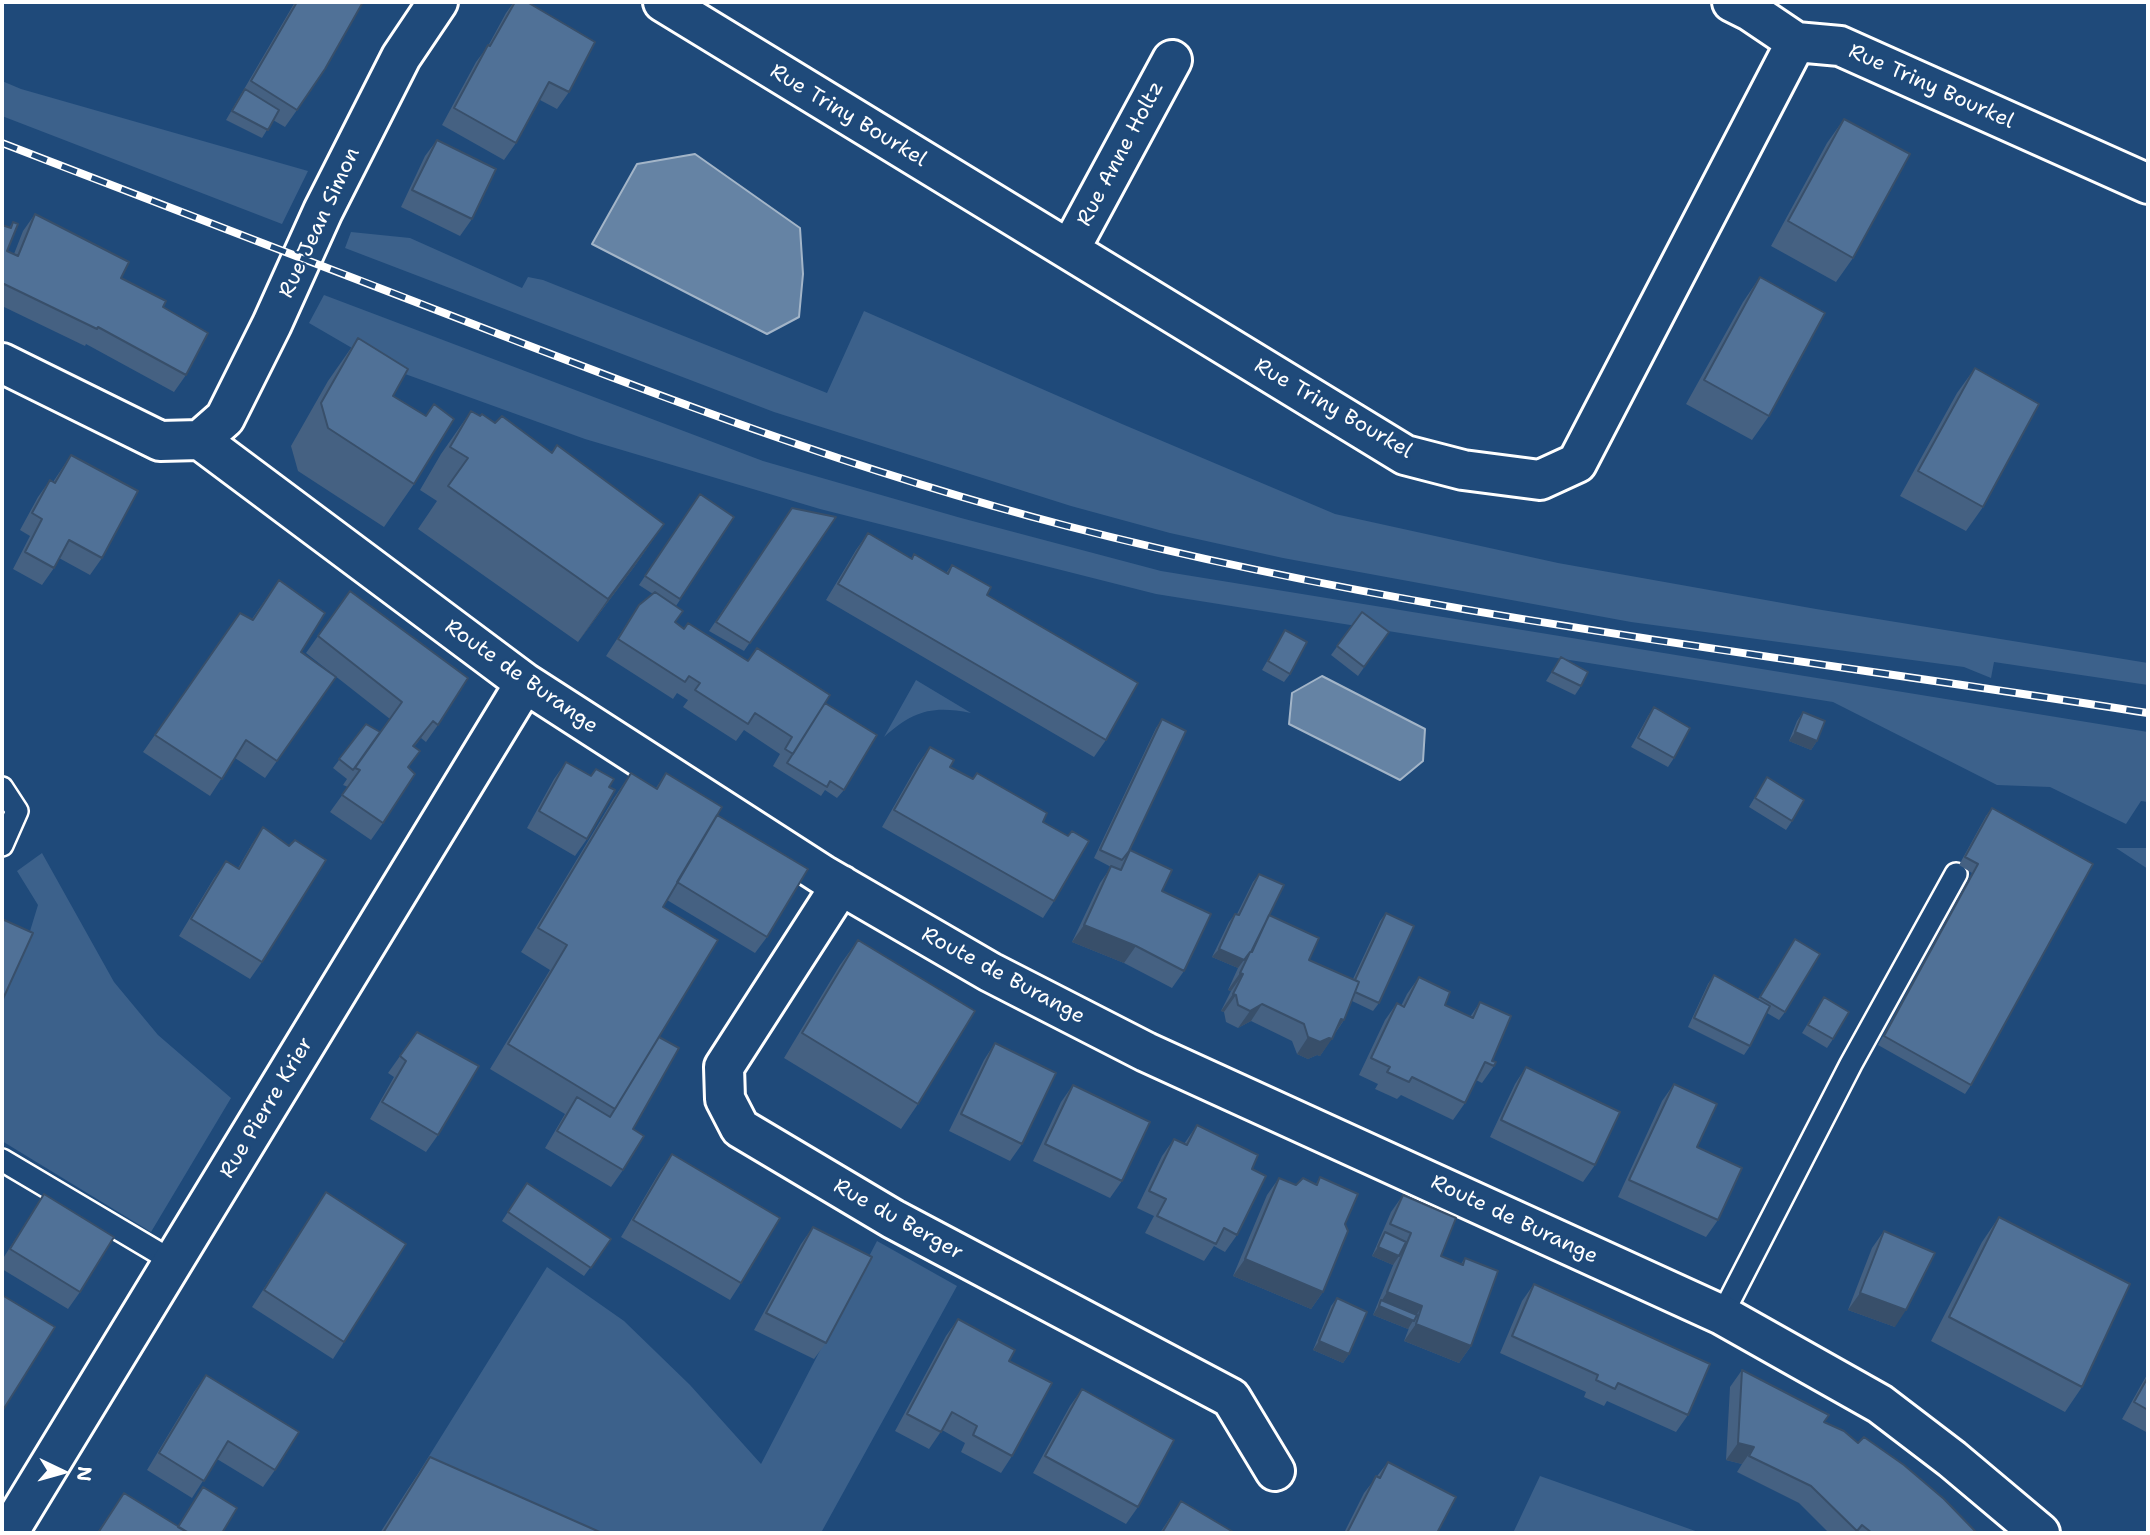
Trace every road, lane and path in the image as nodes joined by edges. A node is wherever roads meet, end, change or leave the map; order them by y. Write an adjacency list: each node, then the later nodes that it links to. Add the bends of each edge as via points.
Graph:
1 (438, 2): 9 (street, Rue Jean Simon, via 401,57 225,418)
2 (663, 2): 7 (street, Rue Triny Bourkel)
3 (1732, 2): 4 (street)
4 (1796, 42): 6 (street, Rue Triny Bourkel, via 1840,46); 7 (street, Rue Triny Bourkel, via 1587,446 1577,463 1540,480 1463,470 1405,455)
5 (1172, 60): 7 (street, Rue Anne Holtz)
6 (2148, 184)
7 (1070, 249)
8 (2, 363): 9 (street, via 160,441)
9 (200, 440): 10 (street, Route de Burange)
10 (525, 683): 14 (street, Route de Burange); 16 (street, Rue Pierre Krier)
11 (2, 788): 12 (lane, via 17,811)
12 (2, 845)
13 (1956, 873): 17 (lane)
14 (841, 885): 17 (street, Route de Burange, via 990,972 1146,1052); 18 (street, Rue du Berger, via 724,1067 724,1099 740,1128 893,1219 1231,1398)
15 (2, 1160): 16 (lane)
16 (174, 1262): 19 (street, Rue Pierre Krier)
17 (1722, 1315): 20 (street, Route de Burange, via 1880,1404)
18 (1275, 1471)
19 (8, 1533)
20 (2040, 1533)

